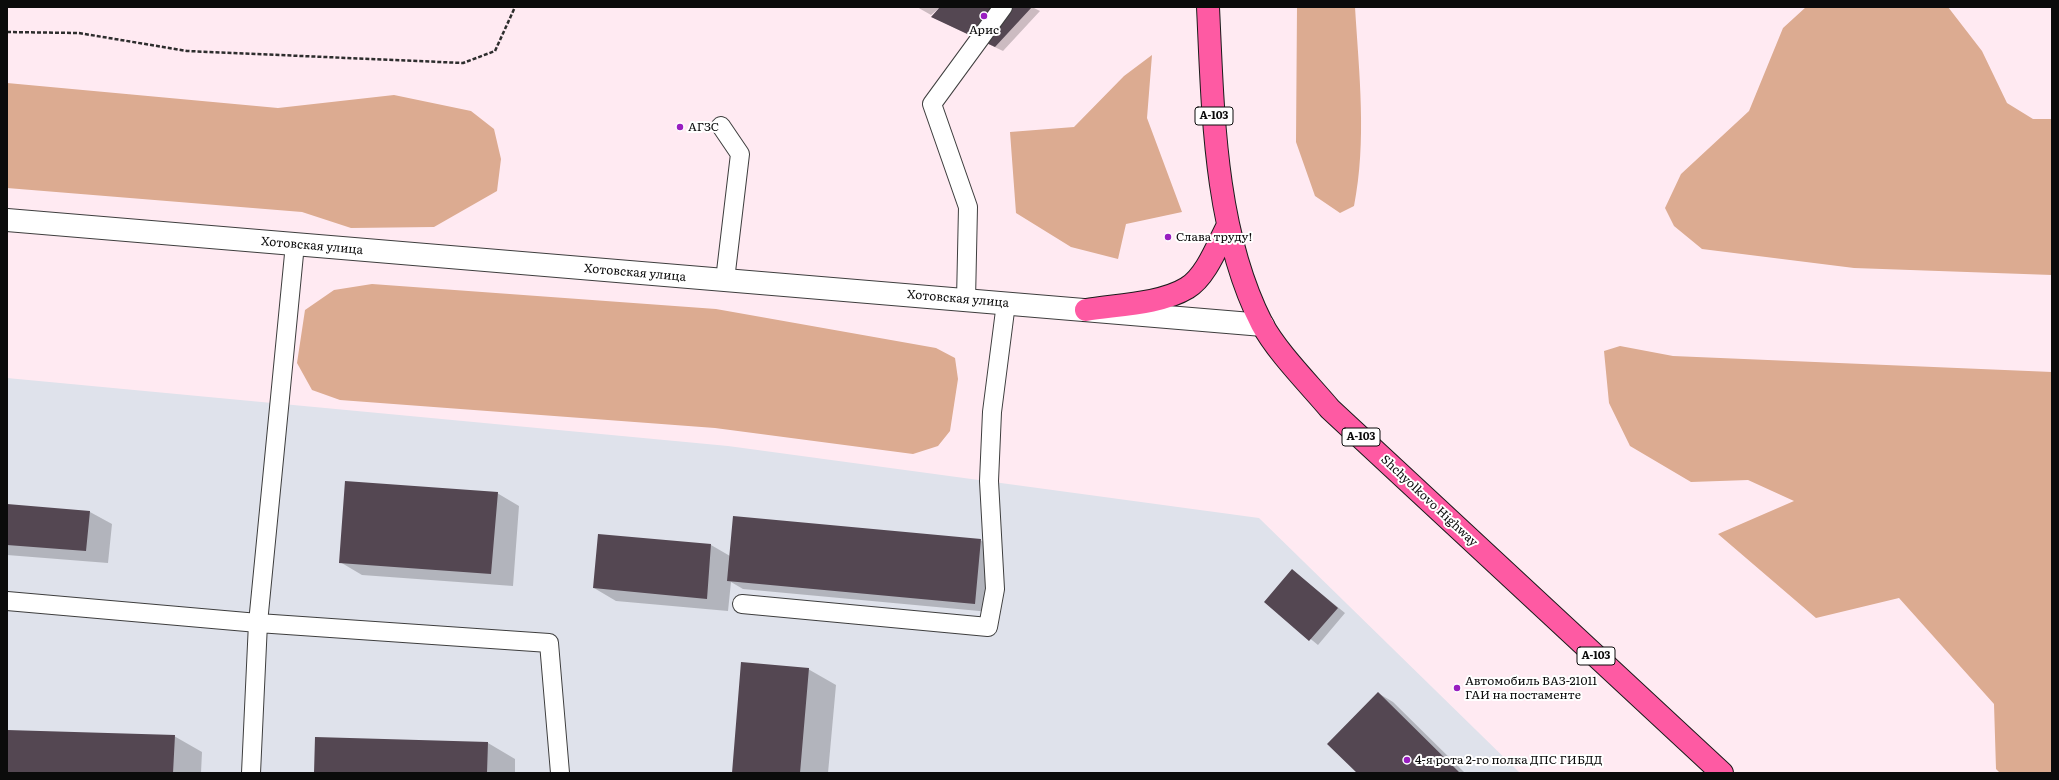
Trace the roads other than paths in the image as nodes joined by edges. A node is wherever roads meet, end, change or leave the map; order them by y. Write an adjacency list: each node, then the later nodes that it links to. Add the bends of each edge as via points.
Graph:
1 (1003, 7): 8 (lane, via 932,104 968,206)
2 (1208, 7): 5 (main road, Shchyolkovo Highway / А-103, via 1214,129)
3 (720, 126): 7 (lane, via 740,154)
4 (7, 220): 6 (street, Хотовская улица)
5 (1228, 224): 10 (main road, via 1205,269 1188,288 1161,298); 11 (main road, Shchyolkovo Highway / А-103, via 1249,293)
6 (295, 244): 7 (street, Хотовская улица); 14 (lane)
7 (725, 280): 8 (street, Хотовская улица)
8 (966, 300): 9 (street, Хотовская улица)
9 (1006, 304): 10 (street, Хотовская улица); 13 (lane, via 992,412 989,481 995,589 988,627)
10 (1086, 310): 11 (street, Хотовская улица)
11 (1263, 325): 17 (main road, Shchyolkovo Highway / А-103, via 1330,409)
12 (7, 601): 14 (lane)
13 (742, 604)
14 (258, 623): 15 (lane); 16 (lane, via 549,643)
15 (251, 773)
16 (560, 773)
17 (1722, 773)

